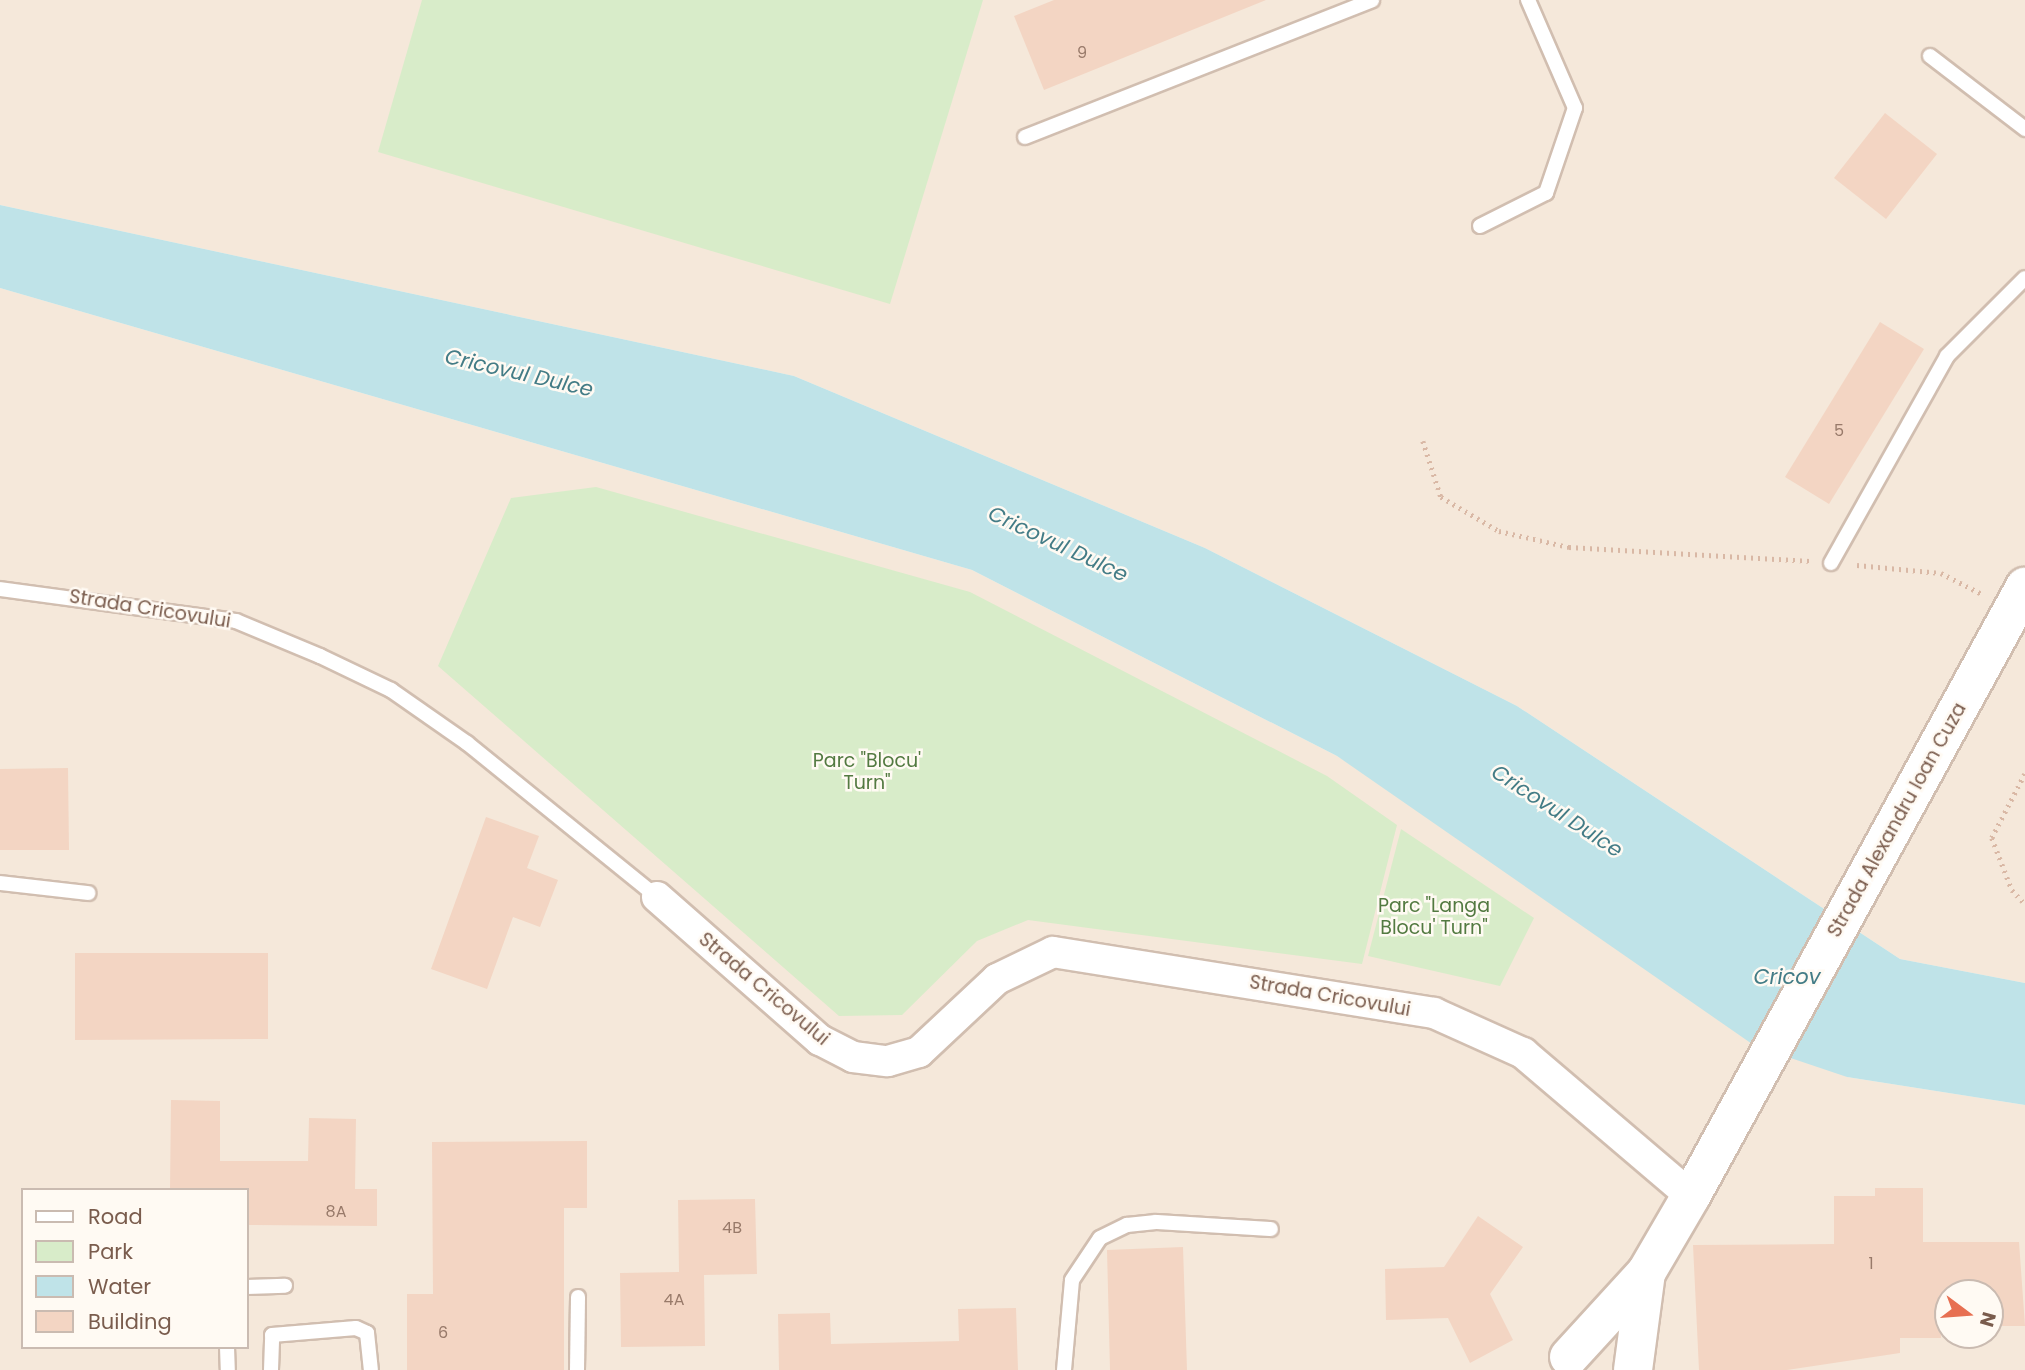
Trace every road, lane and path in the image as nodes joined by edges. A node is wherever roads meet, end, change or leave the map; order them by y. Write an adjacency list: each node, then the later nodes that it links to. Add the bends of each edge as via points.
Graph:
1 (1372, 0): 5 (lane)
2 (1528, 0): 6 (lane, via 1575,108 1546,193)
3 (1930, 56): 4 (lane)
4 (2025, 129)
5 (1025, 137)
6 (1480, 226)
7 (2025, 278): 9 (lane, via 1947,356)
8 (1423, 441): 9 (path, via 1441,497 1499,531 1569,547)
9 (1831, 563): 10 (path, via 1941,573)
10 (1965, 585)
11 (2025, 587): 18 (main road, Strada Alexandru Ioan Cuza)
12 (0, 589): 16 (lane, Strada Cricovului, via 236,621 320,656 391,690 467,743)
13 (2025, 774): 17 (path, via 1992,838 2006,878)
14 (0, 883): 15 (lane)
15 (88, 893)
16 (657, 897): 18 (street, Strada Cricovului, via 820,1040 853,1057 888,1061 919,1052 997,979 1053,952 1434,1013 1523,1053)
17 (2025, 904)
18 (1691, 1196): 20 (main road, Strada Alexandru Ioan Cuza)
19 (1271, 1229): 31 (lane, via 1156,1222 1127,1225 1100,1238 1072,1280)
20 (1646, 1273): 25 (main road, Strada Alexandru Ioan Cuza); 26 (main road, Strada Alexandru Ioan Cuza)
21 (285, 1286): 22 (lane)
22 (248, 1287)
23 (578, 1297): 30 (lane)
24 (227, 1349): 27 (lane)
25 (1560, 1363): 26 (main road)
26 (1630, 1366)
27 (228, 1370)
28 (271, 1370): 29 (lane, via 272,1335 356,1328 367,1333)
29 (371, 1370)
30 (577, 1370)
31 (1064, 1370)

